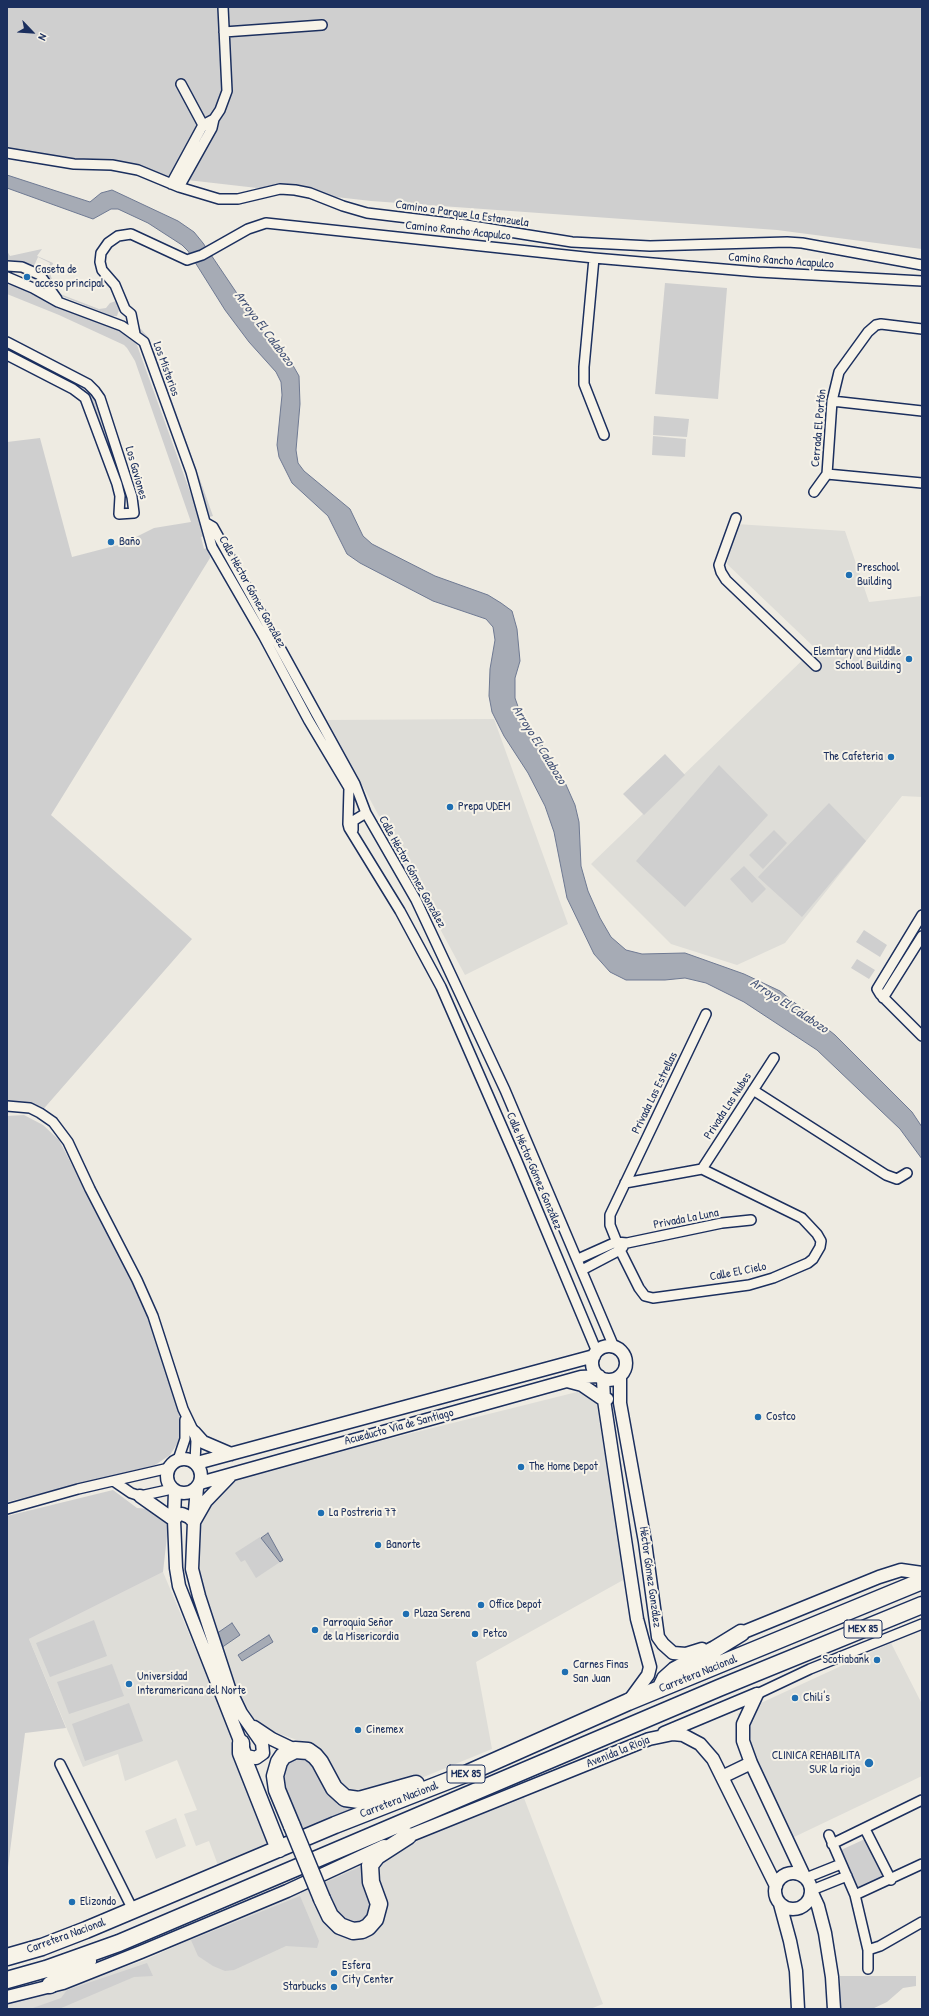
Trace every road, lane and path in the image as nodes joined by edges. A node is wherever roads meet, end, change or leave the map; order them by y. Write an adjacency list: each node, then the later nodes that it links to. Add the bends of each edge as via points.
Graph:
1 (223, 7): 3 (street)
2 (322, 25): 3 (street)
3 (224, 32): 5 (street, via 227,91)
4 (181, 84): 6 (street)
5 (213, 124): 6 (street); 8 (street)
6 (203, 125): 8 (street)
7 (7, 153): 8 (street, Camino a Parque La Estanzuela, via 74,164 125,167)
8 (175, 186): 10 (street, Camino a Parque La Estanzuela, via 229,200 280,189 295,190 367,213 572,242 650,246 787,242)
9 (594, 258): 14 (street, Camino Rancho Acapulco, via 758,272); 17 (street, Camino Rancho Acapulco, via 266,222 187,260 131,234 118,236 108,243 101,253 100,262 102,270 115,285); 25 (street, via 584,384)
10 (922, 265)
11 (9, 267): 12 (street, via 22,267); 13 (street)
12 (40, 275): 15 (street); 16 (street)
13 (7, 278): 15 (street, Los Misterios); 16 (street)
14 (922, 281)
15 (33, 288): 16 (street, Los Misterios)
16 (58, 302): 18 (street, Los Misterios)
17 (125, 309): 18 (street); 20 (street, Camino Rancho Acapulco, via 131,314)
18 (122, 326): 20 (street, Los Misterios)
19 (922, 329): 23 (street, Cerrada El Portón, via 881,324 873,327 839,372)
20 (135, 334): 30 (street, Los Misterios, via 144,342 149,355 191,472)
21 (7, 342): 22 (street, Los Gaviones, via 88,384 100,398 130,489 134,513 119,514 120,496 117,484 85,398 73,389)
22 (7, 355)
23 (832, 402): 24 (street); 26 (street, Cerrada El Portón)
24 (922, 411)
25 (604, 435)
26 (827, 474): 27 (street, Cerrada El Portón); 28 (street)
27 (922, 483)
28 (814, 492)
29 (736, 518): 33 (street, via 719,565 721,572 726,580)
30 (206, 523): 31 (street, Calle Héctor Gómez González, via 213,527); 32 (street, Calle Héctor Gómez González, via 206,532 212,547)
31 (245, 584): 32 (street); 34 (street, Calle Héctor Gómez González)
32 (235, 590): 34 (street, Calle Héctor Gómez González, via 264,637 308,721)
33 (816, 666)
34 (352, 786): 35 (street, Calle Héctor Gómez González); 36 (street, Calle Héctor Gómez González, via 348,824)
35 (366, 813): 36 (street, via 353,821); 45 (street, Calle Héctor Gómez González, via 416,900 452,973)
36 (355, 835): 46 (street, Calle Héctor Gómez González, via 400,911 440,987)
37 (921, 918): 39 (street, via 878,985 877,991)
38 (922, 936): 39 (street)
39 (883, 998): 41 (street)
40 (706, 1014): 49 (street, Privada Las Estrellas)
41 (922, 1036)
42 (774, 1058): 43 (street, Privada Las Nubes)
43 (753, 1090): 47 (street, Privada Las Nubes); 48 (street, via 886,1175 897,1179)
44 (7, 1106): 63 (street, via 30,1108 40,1113 53,1122 68,1142 150,1308)
45 (531, 1153): 46 (street); 54 (street, Calle Héctor Gómez González)
46 (517, 1161): 57 (street, Calle Héctor Gómez González)
47 (702, 1168): 49 (street); 51 (street, Calle El Cielo, via 802,1218 821,1240 813,1259 773,1278 749,1285 653,1298 645,1296 639,1288)
48 (907, 1174)
49 (625, 1183): 51 (street, Calle El Cielo, via 609,1220)
50 (751, 1220): 51 (street, Privada La Luna, via 722,1223)
51 (618, 1246): 52 (street); 53 (street)
52 (600, 1250): 53 (street); 54 (street)
53 (605, 1258): 55 (street)
54 (578, 1259): 55 (street, Calle Héctor Gómez González)
55 (582, 1270): 56 (street, Calle Héctor Gómez González)
56 (614, 1347): 57 (street, via 608,1346); 58 (street, via 622,1351 626,1361 626,1367)
57 (595, 1354): 59 (street, via 593,1367); 65 (street, Acueducto Vía de Santiago)
58 (620, 1376): 59 (street, via 609,1380); 62 (street, Héctor Gómez González)
59 (601, 1377): 60 (street, Acueducto Vía de Santiago, via 581,1377); 61 (street, Héctor Gómez González)
60 (566, 1381): 61 (street, via 582,1385); 68 (street, Acueducto Vía de Santiago)
61 (604, 1400): 62 (street, via 613,1398); 83 (street, Héctor Gómez González, via 637,1619 650,1667 648,1675)
62 (620, 1403): 80 (street, Héctor Gómez González, via 645,1542 658,1637 667,1649 674,1653 686,1654 695,1653)
63 (183, 1409): 64 (street); 67 (street, via 185,1439)
64 (194, 1432): 65 (street, via 202,1442); 66 (street)
65 (231, 1454): 66 (street, Acueducto Vía de Santiago)
66 (196, 1462): 67 (street, via 188,1459); 70 (street, via 201,1471)
67 (173, 1464): 69 (street); 71 (street, via 167,1479)
68 (236, 1472): 70 (street, Acueducto Vía de Santiago); 75 (street, via 224,1480 210,1496)
69 (115, 1482): 72 (street); 73 (street, via 78,1489)
70 (199, 1485): 71 (street, via 189,1493); 75 (street)
71 (174, 1490): 72 (street); 74 (street)
72 (140, 1496): 74 (street)
73 (7, 1510)
74 (174, 1520): 75 (street, via 182,1514); 86 (street, via 179,1586)
75 (194, 1522): 84 (street, via 192,1569 218,1656)
76 (922, 1572): 80 (street, Héctor Gómez González, via 901,1570 879,1577)
77 (922, 1581): 81 (highway, Carretera Nacional / MEX 85)
78 (922, 1605): 107 (highway, Carretera Nacional / MEX 85, via 719,1688)
79 (922, 1624): 82 (street, via 810,1669)
80 (741, 1632): 81 (highway, via 675,1670 665,1678)
81 (660, 1689): 83 (highway, Carretera Nacional / MEX 85)
82 (757, 1694): 85 (street); 88 (street, via 743,1724 743,1741)
83 (628, 1702): 90 (highway, Carretera Nacional / MEX 85)
84 (240, 1713): 86 (street, via 262,1744 263,1753 256,1758 246,1756); 87 (street, via 262,1733)
85 (650, 1739): 91 (street, Avenida la Rioja, via 673,1734 694,1740 713,1759); 94 (street, Avenida la Rioja)
86 (241, 1743): 95 (highway, via 241,1753)
87 (295, 1750): 90 (highway, via 308,1751 315,1756 338,1794 359,1800 437,1778); 94 (highway, bridge, via 279,1762 275,1776 277,1790 322,1899 330,1916 340,1926 353,1931 362,1930 375,1919 379,1904 371,1882 370,1865 377,1856)
88 (751, 1763): 91 (street); 99 (street)
89 (60, 1764): 105 (street)
90 (468, 1773): 95 (highway, Carretera Nacional / MEX 85)
91 (722, 1777): 101 (street, Avenida la Rioja)
92 (922, 1800): 93 (street)
93 (865, 1829): 96 (street, via 830,1840); 100 (street)
94 (408, 1836): 111 (street, Avenida la Rioja, via 287,1891 141,1952 63,1983)
95 (279, 1849): 105 (highway, Carretera Nacional / MEX 85)
96 (841, 1864): 98 (street); 99 (street)
97 (922, 1864): 100 (street)
98 (847, 1876): 102 (street); 103 (street)
99 (805, 1877): 101 (street, via 793,1872 787,1873); 102 (street)
100 (891, 1880): 103 (street)
101 (776, 1886): 104 (street)
102 (812, 1891): 104 (street, via 806,1903 796,1909); 114 (street, via 825,1933)
103 (855, 1895): 108 (street)
104 (780, 1904): 113 (street, via 796,1971)
105 (133, 1910): 109 (highway, Carretera Nacional / MEX 85, via 42,1947)
106 (922, 1922): 108 (street)
107 (112, 1945): 111 (highway); 112 (highway, Carretera Nacional / MEX 85, via 46,1969)
108 (868, 1950): 110 (street)
109 (7, 1957)
110 (868, 1969)
111 (50, 1985): 112 (street, Avenida la Rioja)
112 (8, 1992)
113 (798, 2009)
114 (834, 2009)

